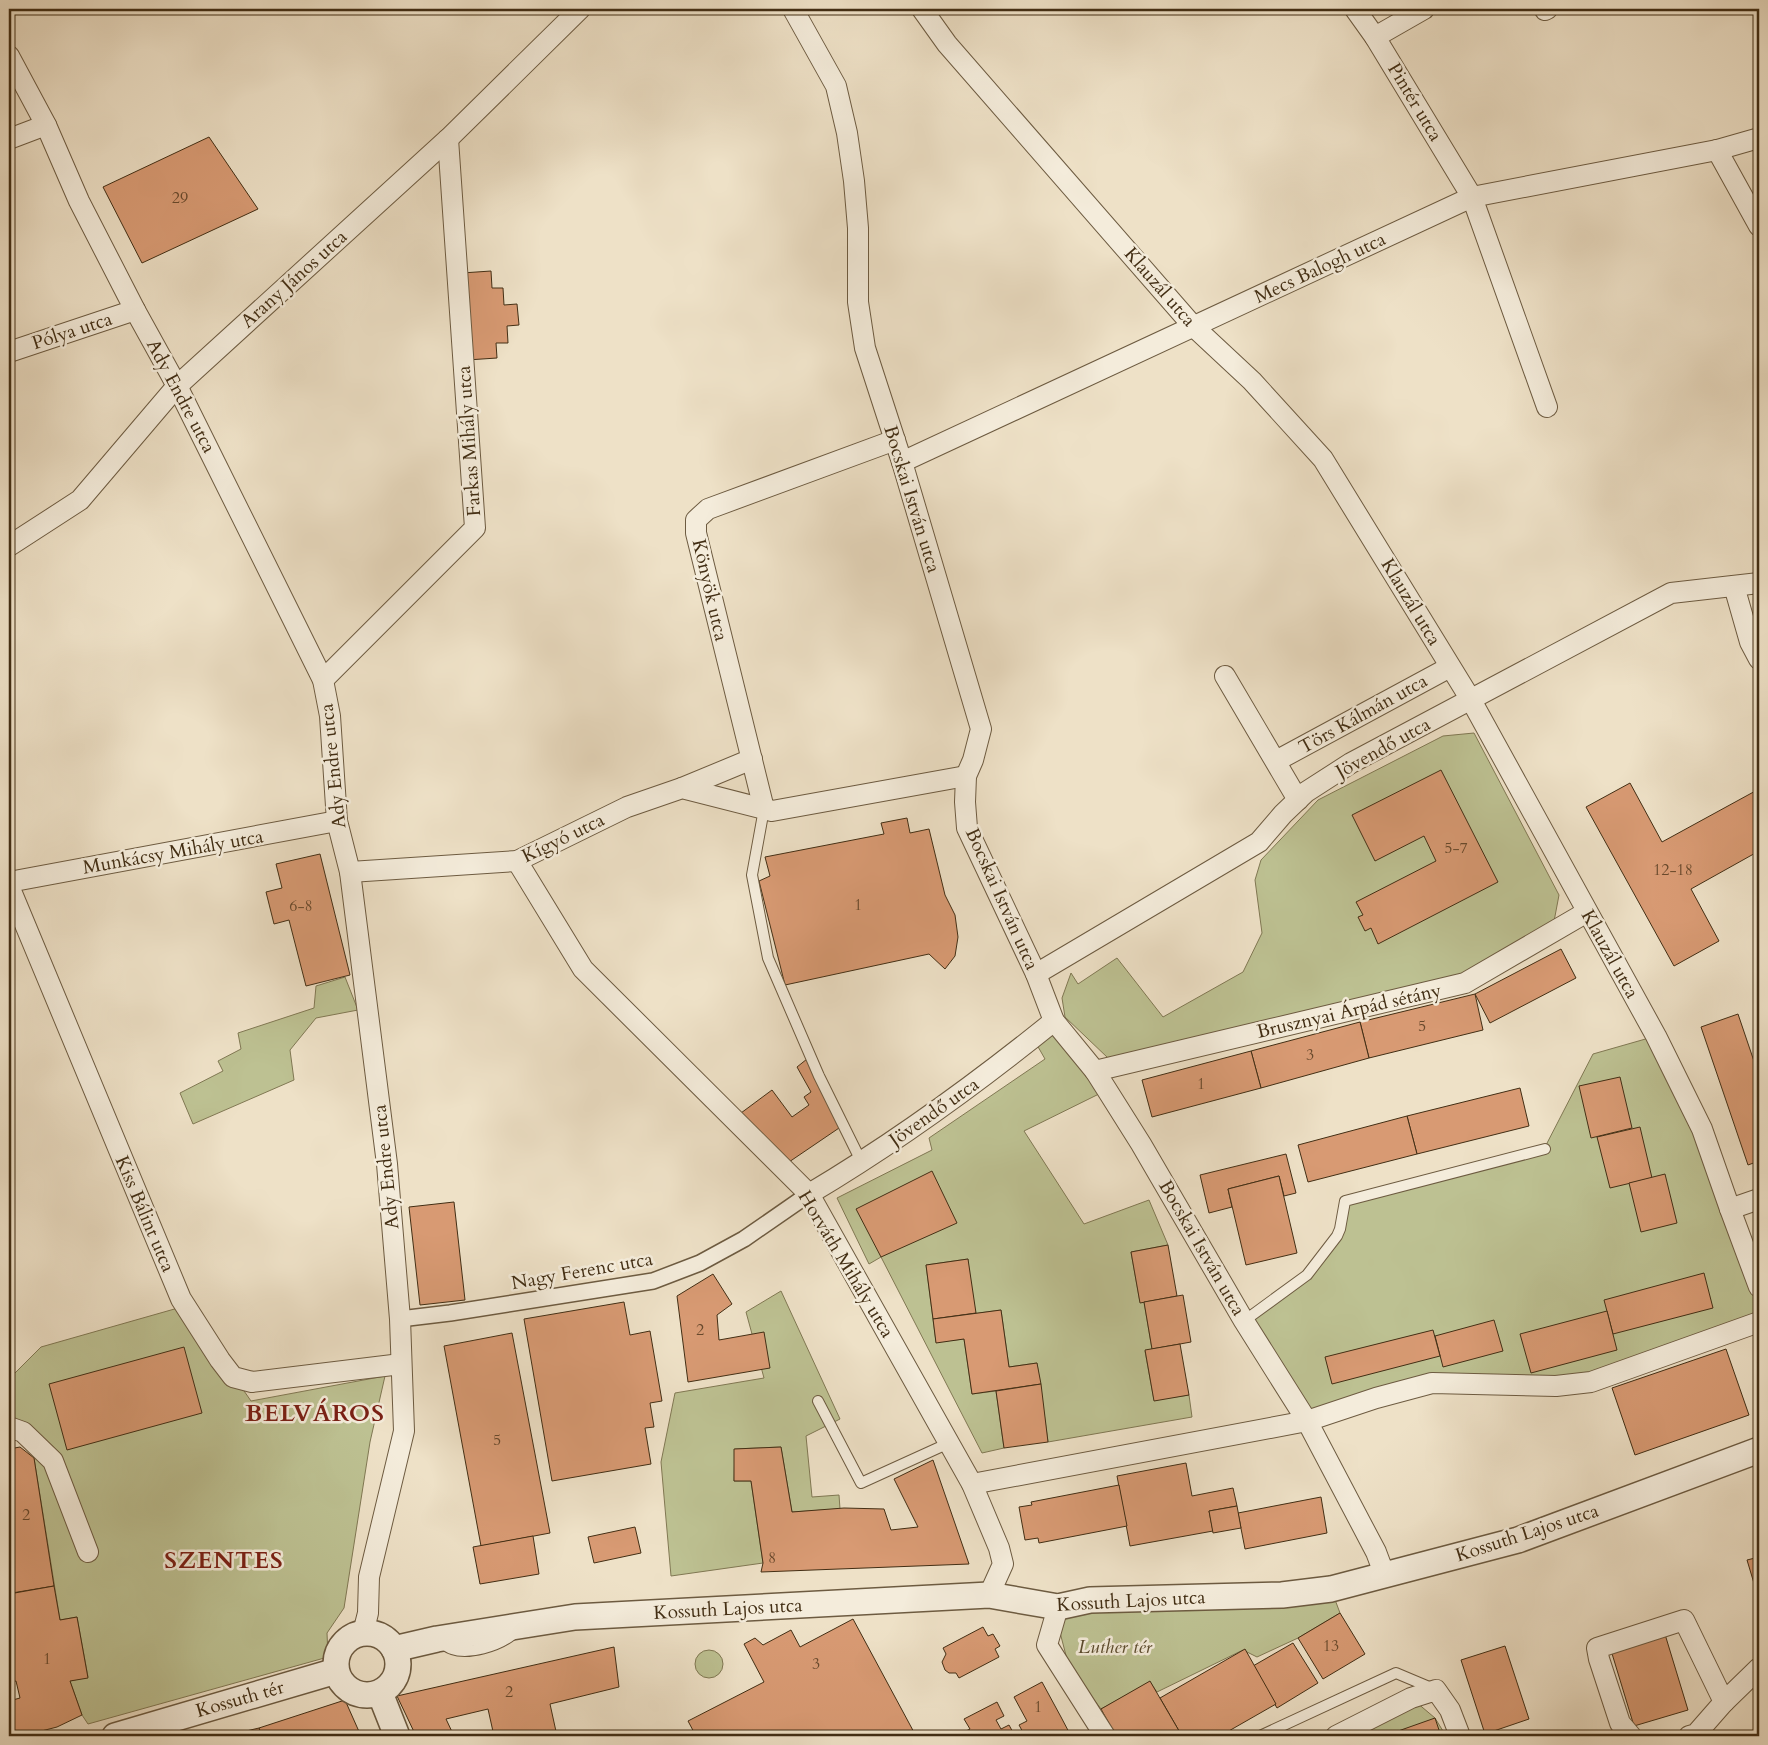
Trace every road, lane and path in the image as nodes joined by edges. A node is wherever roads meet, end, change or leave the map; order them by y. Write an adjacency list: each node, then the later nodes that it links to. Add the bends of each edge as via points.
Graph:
1 (580, 9): 11 (street, Arany János utca)
2 (793, 9): 20 (street, Bocskai István utca, via 836,86 854,181 858,302 865,348)
3 (922, 9): 16 (street, Klauzál utca, via 947,44)
4 (1355, 9): 6 (street, Pintér utca)
5 (1424, 9): 6 (street)
6 (1375, 37): 13 (street, Pintér utca)
7 (9, 56): 8 (street, Ady Endre utca)
8 (46, 125): 10 (street); 15 (street, Ady Endre utca, via 79,201)
9 (1759, 138): 12 (street, Mecs Balogh utca)
10 (9, 139)
11 (448, 139): 18 (street, Arany János utca); 28 (street, Farkas Mihály utca, via 475,528)
12 (1717, 150): 13 (street, Mecs Balogh utca); 14 (street)
13 (1472, 197): 16 (street, Mecs Balogh utca); 19 (street, Pintér utca)
14 (1759, 226)
15 (135, 310): 17 (street, Pólya utca); 18 (street, Ady Endre utca)
16 (1193, 326): 21 (street, Mecs Balogh utca); 26 (street, Klauzál utca, via 1252,381 1323,460)
17 (9, 352)
18 (177, 386): 22 (street, Arany János utca, via 80,500); 28 (street, Ady Endre utca)
19 (1547, 407)
20 (895, 440): 21 (street, Bocskai István utca); 30 (street, Könyök utca, via 708,509 696,520 696,533)
21 (902, 462): 32 (street, Bocskai István utca, via 981,729)
22 (9, 546)
23 (1759, 583): 24 (street, Jövendő utca)
24 (1734, 586): 25 (street, via 1750,642); 29 (street, Jövendő utca, via 1671,593)
25 (1759, 659)
26 (1450, 667): 29 (street, Klauzál utca); 31 (street, Törs Kálmán utca)
27 (1225, 676): 31 (street, Törs Kálmán utca)
28 (323, 680): 36 (street, Ady Endre utca, via 330,716)
29 (1471, 700): 34 (street, Jövendő utca, via 1351,763); 40 (street, Klauzál utca)
30 (752, 759): 33 (street, Kígyó utca); 35 (street, Könyök utca)
31 (1276, 762): 34 (street, Törs Kálmán utca)
32 (966, 776): 35 (street, via 772,812); 41 (street, Bocskai István utca, via 967,828)
33 (682, 788): 35 (street); 37 (street, Kígyó utca, via 627,807)
34 (1298, 800): 41 (street, Jövendő utca, via 1259,842)
35 (764, 809): 45 (lane, via 752,876 768,958 819,1076)
36 (337, 821): 38 (street, Ady Endre utca); 39 (street, Munkácsy Mihály utca)
37 (517, 861): 38 (street, Kígyó utca); 46 (street, Horváth Mihály utca, via 582,968)
38 (350, 872): 50 (street, Ady Endre utca, via 388,1164)
39 (9, 884): 53 (street, Kiss Bálint utca, via 180,1299 220,1360 234,1377 252,1382)
40 (1587, 912): 43 (street, Brusznyai Árpád sétány, via 1464,983); 48 (street, Klauzál utca, via 1656,1036 1702,1129)
41 (1036, 974): 42 (street, Bocskai István utca)
42 (1054, 1021): 43 (street, Bocskai István utca); 45 (street, Jövendő utca, via 979,1081)
43 (1095, 1071): 51 (street, Bocskai István utca)
44 (1544, 1149): 51 (lane, via 1345,1201 1337,1236 1307,1275)
45 (862, 1163): 46 (street, Jövendő utca)
46 (809, 1194): 50 (street, Nagy Ferenc utca, via 744,1240 700,1263 653,1281); 57 (street, Horváth Mihály utca)
47 (1759, 1198): 48 (street)
48 (1730, 1209): 49 (street, Klauzál utca)
49 (1759, 1287)
50 (400, 1319): 53 (street, Ady Endre utca)
51 (1244, 1321): 55 (street, Bocskai István utca)
52 (1759, 1322): 55 (street, via 1591,1382 1556,1386 1432,1383)
53 (401, 1364): 64 (street, Ady Endre utca, via 404,1431 369,1577 368,1613)
54 (818, 1401): 57 (lane, via 861,1483)
55 (1307, 1422): 59 (street); 61 (street, Bocskai István utca, via 1376,1552)
56 (9, 1427): 60 (street, via 23,1432 53,1461)
57 (949, 1443): 59 (street, Horváth Mihály utca)
58 (1759, 1450): 61 (street, Kossuth Lajos utca, via 1518,1540)
59 (972, 1484): 62 (street, Horváth Mihály utca, via 1003,1564)
60 (88, 1552)
61 (1385, 1576): 63 (street, Kossuth Lajos utca, via 1331,1589 1282,1595 1090,1600)
62 (989, 1595): 63 (street, Kossuth Lajos utca); 65 (street, Kossuth Lajos utca, via 575,1617)
63 (1058, 1608): 73 (street, via 1047,1645)
64 (363, 1633): 65 (street, via 381,1636); 67 (street, via 341,1646 335,1662)
65 (394, 1649): 69 (street, via 398,1659 396,1674)
66 (1759, 1668): 70 (street)
67 (336, 1671): 69 (street, via 344,1687 352,1692 371,1696); 71 (street, Kossuth tér)
68 (1436, 1690): 74 (lane, via 1396,1673); 75 (street, via 1411,1698); 76 (street, via 1450,1710)
69 (380, 1693): 72 (street)
70 (1724, 1702): 77 (street, via 1684,1620 1597,1648 1620,1723); 78 (street, via 1696,1734)
71 (115, 1736)
72 (398, 1736)
73 (1105, 1736)
74 (1260, 1736)
75 (1336, 1736)
76 (1460, 1736)
77 (1631, 1736)
78 (1689, 1736)

